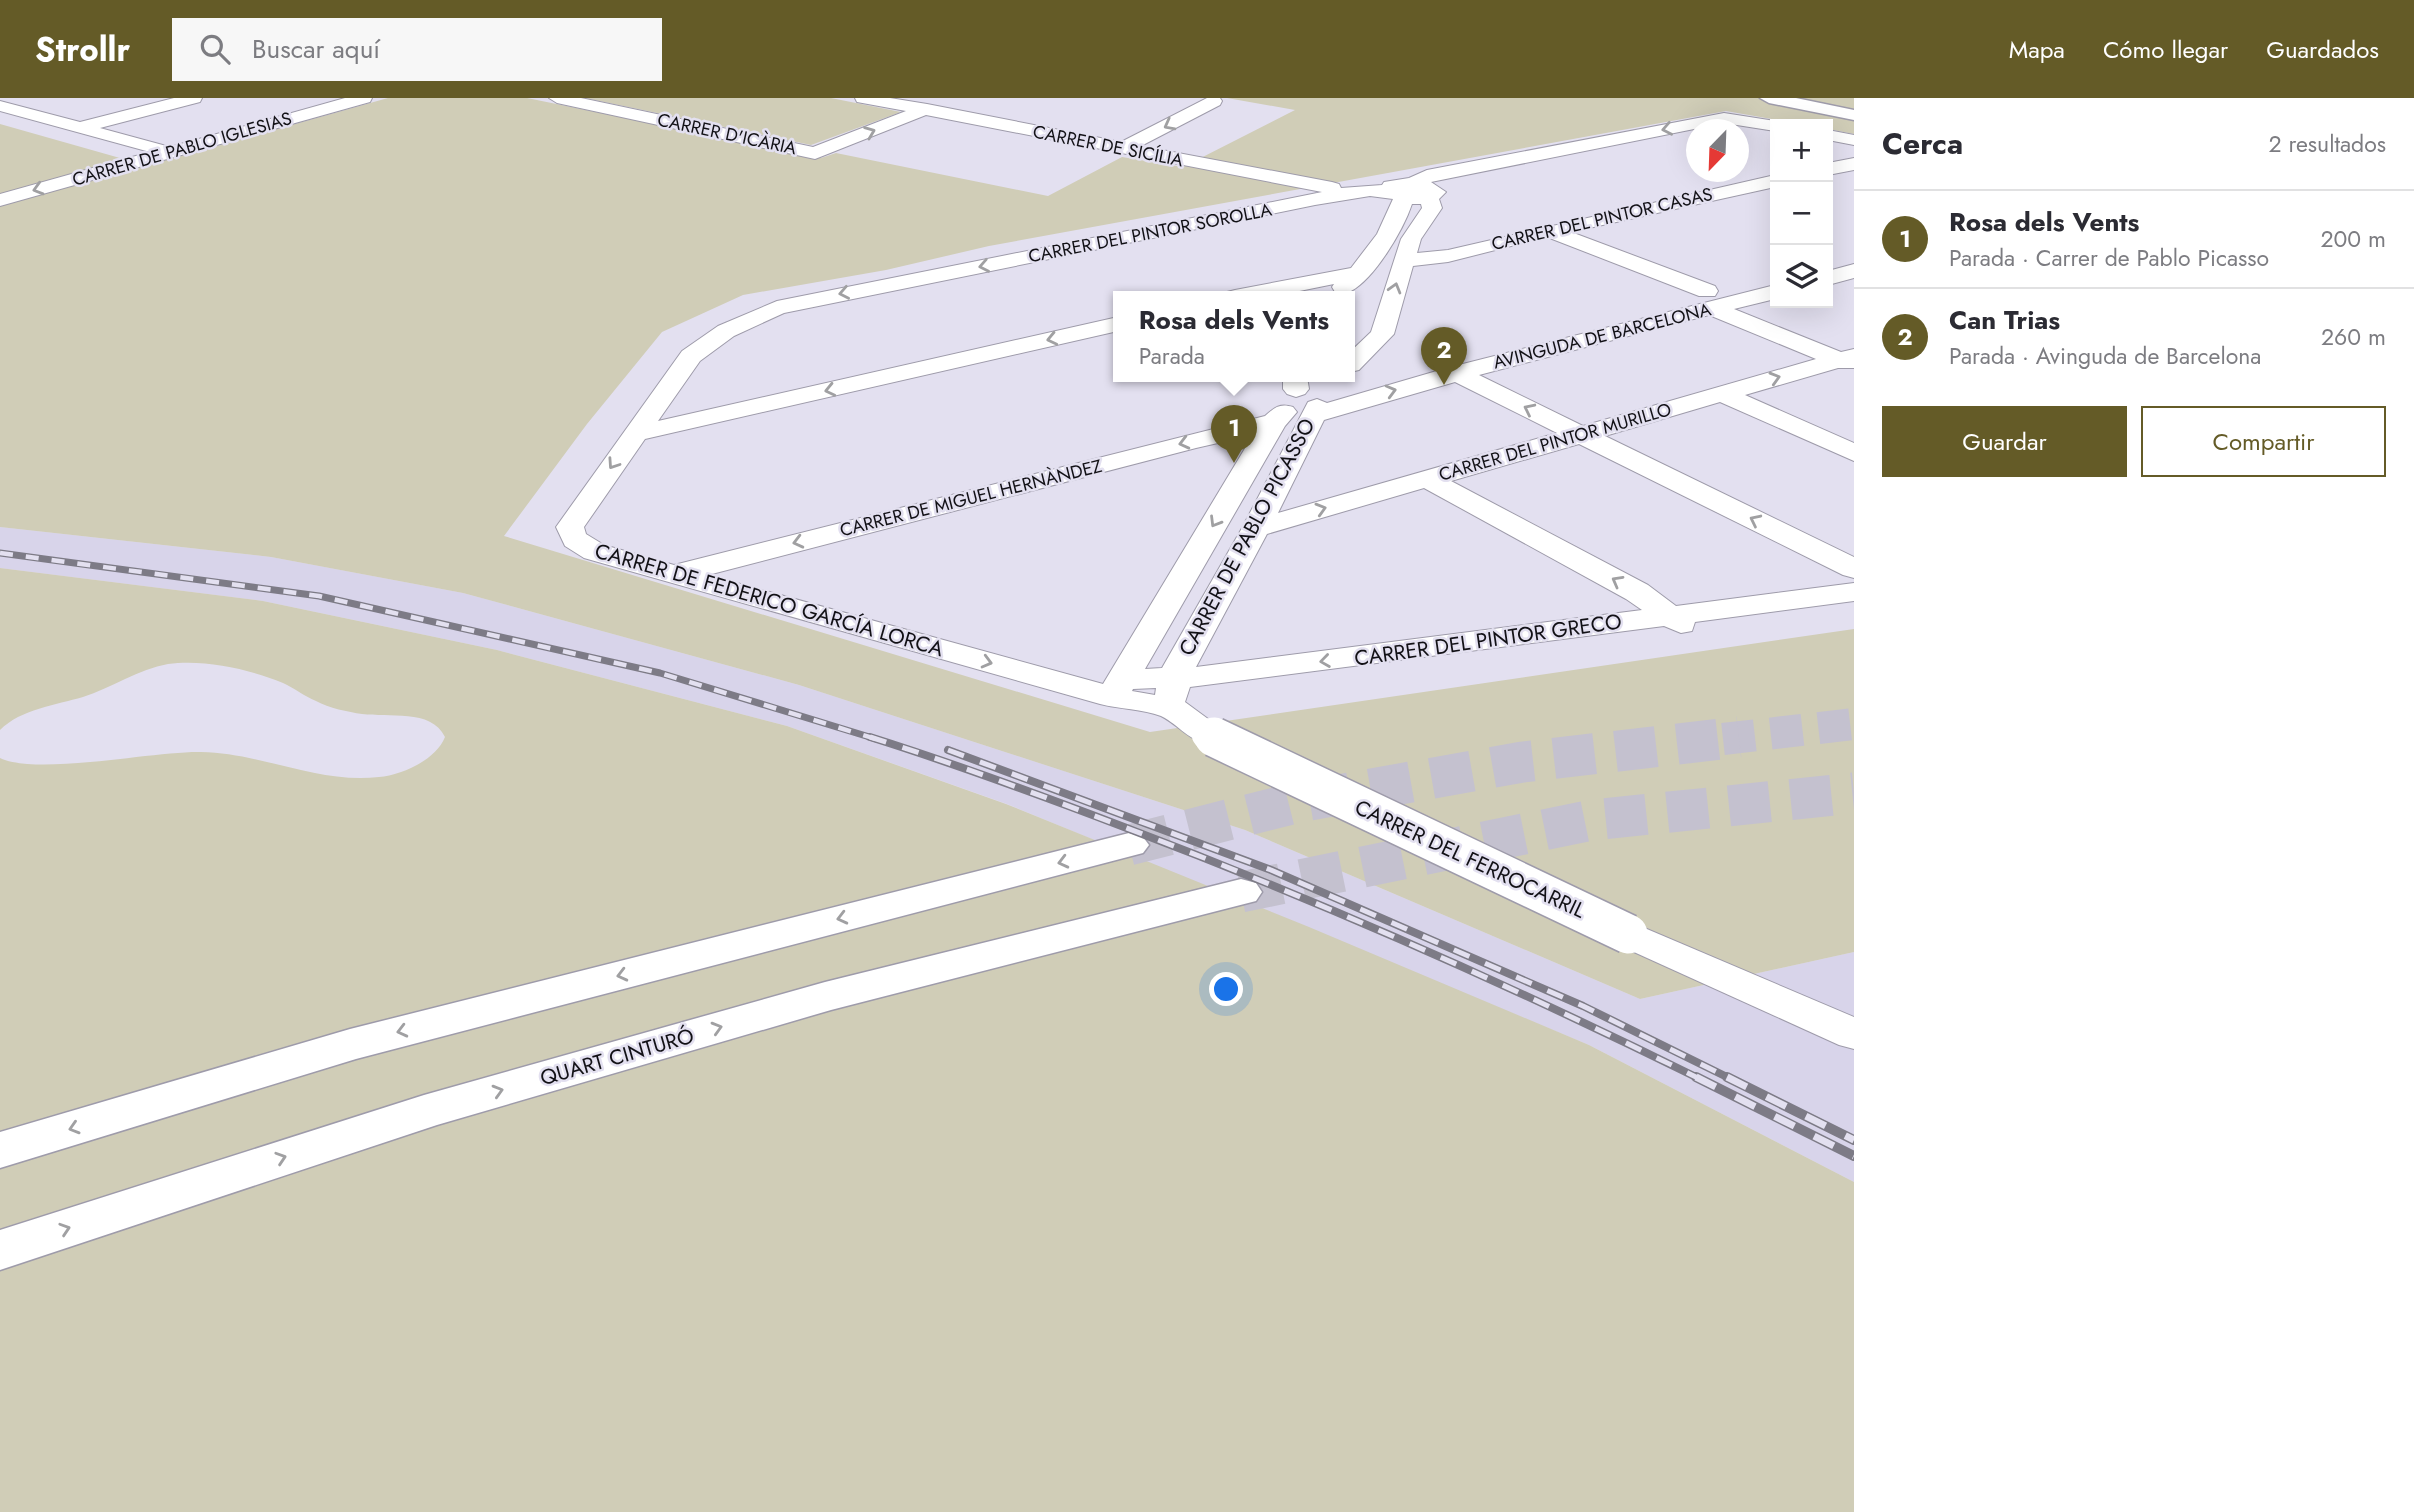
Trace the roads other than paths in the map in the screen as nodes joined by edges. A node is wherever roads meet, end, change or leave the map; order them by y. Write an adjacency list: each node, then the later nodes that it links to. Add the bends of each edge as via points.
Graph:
1 (36, 98): 10 (street)
2 (194, 98): 13 (street)
3 (363, 98): 17 (street, CARRER DE PABLO IGLESIAS)
4 (557, 98): 9 (street, CARRER D'ICÀRIA, one-way to 9, via 815,153)
5 (863, 98): 9 (street, CARRER DE SICÍLIA)
6 (953, 98): 9 (street)
7 (1769, 98): 11 (main road)
8 (1206, 99): 16 (street, one-way to 16)
9 (924, 105): 16 (street, CARRER DE SICÍLIA)
10 (1, 106): 13 (street)
11 (1854, 115)
12 (1770, 125): 21 (street, CARRER DEL PINTOR SOROLLA, one-way to 21, via 1724,118 1427,176)
13 (81, 127): 17 (street)
14 (1833, 136): 15 (street)
15 (1854, 140)
16 (1123, 148): 22 (street, CARRER DE SICÍLIA)
17 (170, 152): 23 (street, CARRER DE PABLO IGLESIAS, one-way to 23)
18 (1854, 164): 19 (street)
19 (1833, 168)
20 (1770, 182): 24 (street, CARRER DEL PINTOR CASAS)
21 (1408, 192): 22 (street, CARRER DEL PINTOR SOROLLA); 26 (street, via 1432,208); 32 (street)
22 (1353, 193): 35 (street, CARRER DEL PINTOR SOROLLA, one-way to 35)
23 (0, 200)
24 (1549, 231): 25 (street, CARRER DEL PINTOR CASAS); 40 (street)
25 (1526, 236): 27 (street, CARRER DEL PINTOR CASAS); 39 (street)
26 (1412, 237): 27 (street, CARRER DEL PINTOR CASAS, via 1451,250); 30 (street)
27 (1470, 249): 30 (street, CARRER DEL PINTOR CASAS)
28 (1854, 254): 29 (street)
29 (1833, 260)
30 (1403, 261): 43 (street, one-way to 30)
31 (1854, 271): 34 (street)
32 (1362, 272): 36 (street); 37 (street)
33 (1770, 276): 40 (street, AVINGUDA DE BARCELONA)
34 (1833, 277)
35 (911, 280): 52 (street, CARRER DE FEDERICO GARCÍA LORCA, one-way to 52, via 788,304 726,331 691,356)
36 (1266, 291)
37 (1340, 291)
38 (1770, 293): 41 (street, AVINGUDA DE BARCELONA)
39 (1684, 297): 40 (street, AVINGUDA DE BARCELONA); 46 (street, AVINGUDA DE BARCELONA)
40 (1709, 300): 41 (street, AVINGUDA DE BARCELONA); 44 (street); 47 (street, AVINGUDA DE BARCELONA)
41 (1736, 302): 44 (street)
42 (1113, 325): 52 (street, one-way to 52)
43 (1382, 334): 45 (street, CARRER DE PABLO PICASSO); 46 (street)
44 (1850, 357): 51 (street, CARRER DEL PINTOR MURILLO, one-way to 44)
45 (1355, 360)
46 (1383, 370): 48 (street, AVINGUDA DE BARCELONA)
47 (1456, 373): 50 (street, AVINGUDA DE BARCELONA, one-way to 47); 53 (street, one-way to 47)
48 (1355, 380)
49 (1348, 382): 50 (street, AVINGUDA DE BARCELONA)
50 (1322, 391): 56 (street, CARRER DE PABLO PICASSO); 60 (street, CARRER DE MIGUEL HERNÀNDEZ, one-way to 60, via 1192,441); 64 (street, CARRER DE PABLO PICASSO, one-way to 64)
51 (1722, 394): 53 (street, CARRER DEL PINTOR MURILLO); 54 (street)
52 (634, 434): 60 (street, CARRER DE FEDERICO GARCÍA LORCA, one-way to 60, via 570,527 570,534 598,553)
53 (1580, 434): 55 (street, CARRER DEL PINTOR MURILLO); 58 (street, one-way to 53)
54 (1854, 453)
55 (1427, 479): 56 (street, CARRER DEL PINTOR MURILLO, one-way to 55); 63 (street, one-way to 55, via 1637,592)
56 (1256, 528): 65 (street, CARRER DE PABLO PICASSO, via 1181,660)
57 (1854, 538): 58 (street)
58 (1816, 550): 59 (street)
59 (1854, 569)
60 (669, 575): 64 (street, CARRER DE FEDERICO GARCÍA LORCA, one-way to 64)
61 (1854, 592): 63 (street, CARRER DEL PINTOR GRECO)
62 (1854, 612): 63 (street, CARRER DEL PINTOR GRECO)
63 (1682, 624): 65 (street, CARRER DEL PINTOR GRECO, via 1205,699)
64 (1107, 689): 65 (street, CARRER DEL FERROCARRIL)
65 (1172, 695): 68 (street, CARRER DEL FERROCARRIL, bridge, via 1206,734 1628,934)
66 (1129, 845): 69 (main road, one-way to 69, via 350,1045)
67 (1241, 892): 70 (main road, QUART CINTURÓ, one-way to 67, via 424,1112 825,997)
68 (1843, 1019)
69 (0, 1150)
70 (0, 1250)

